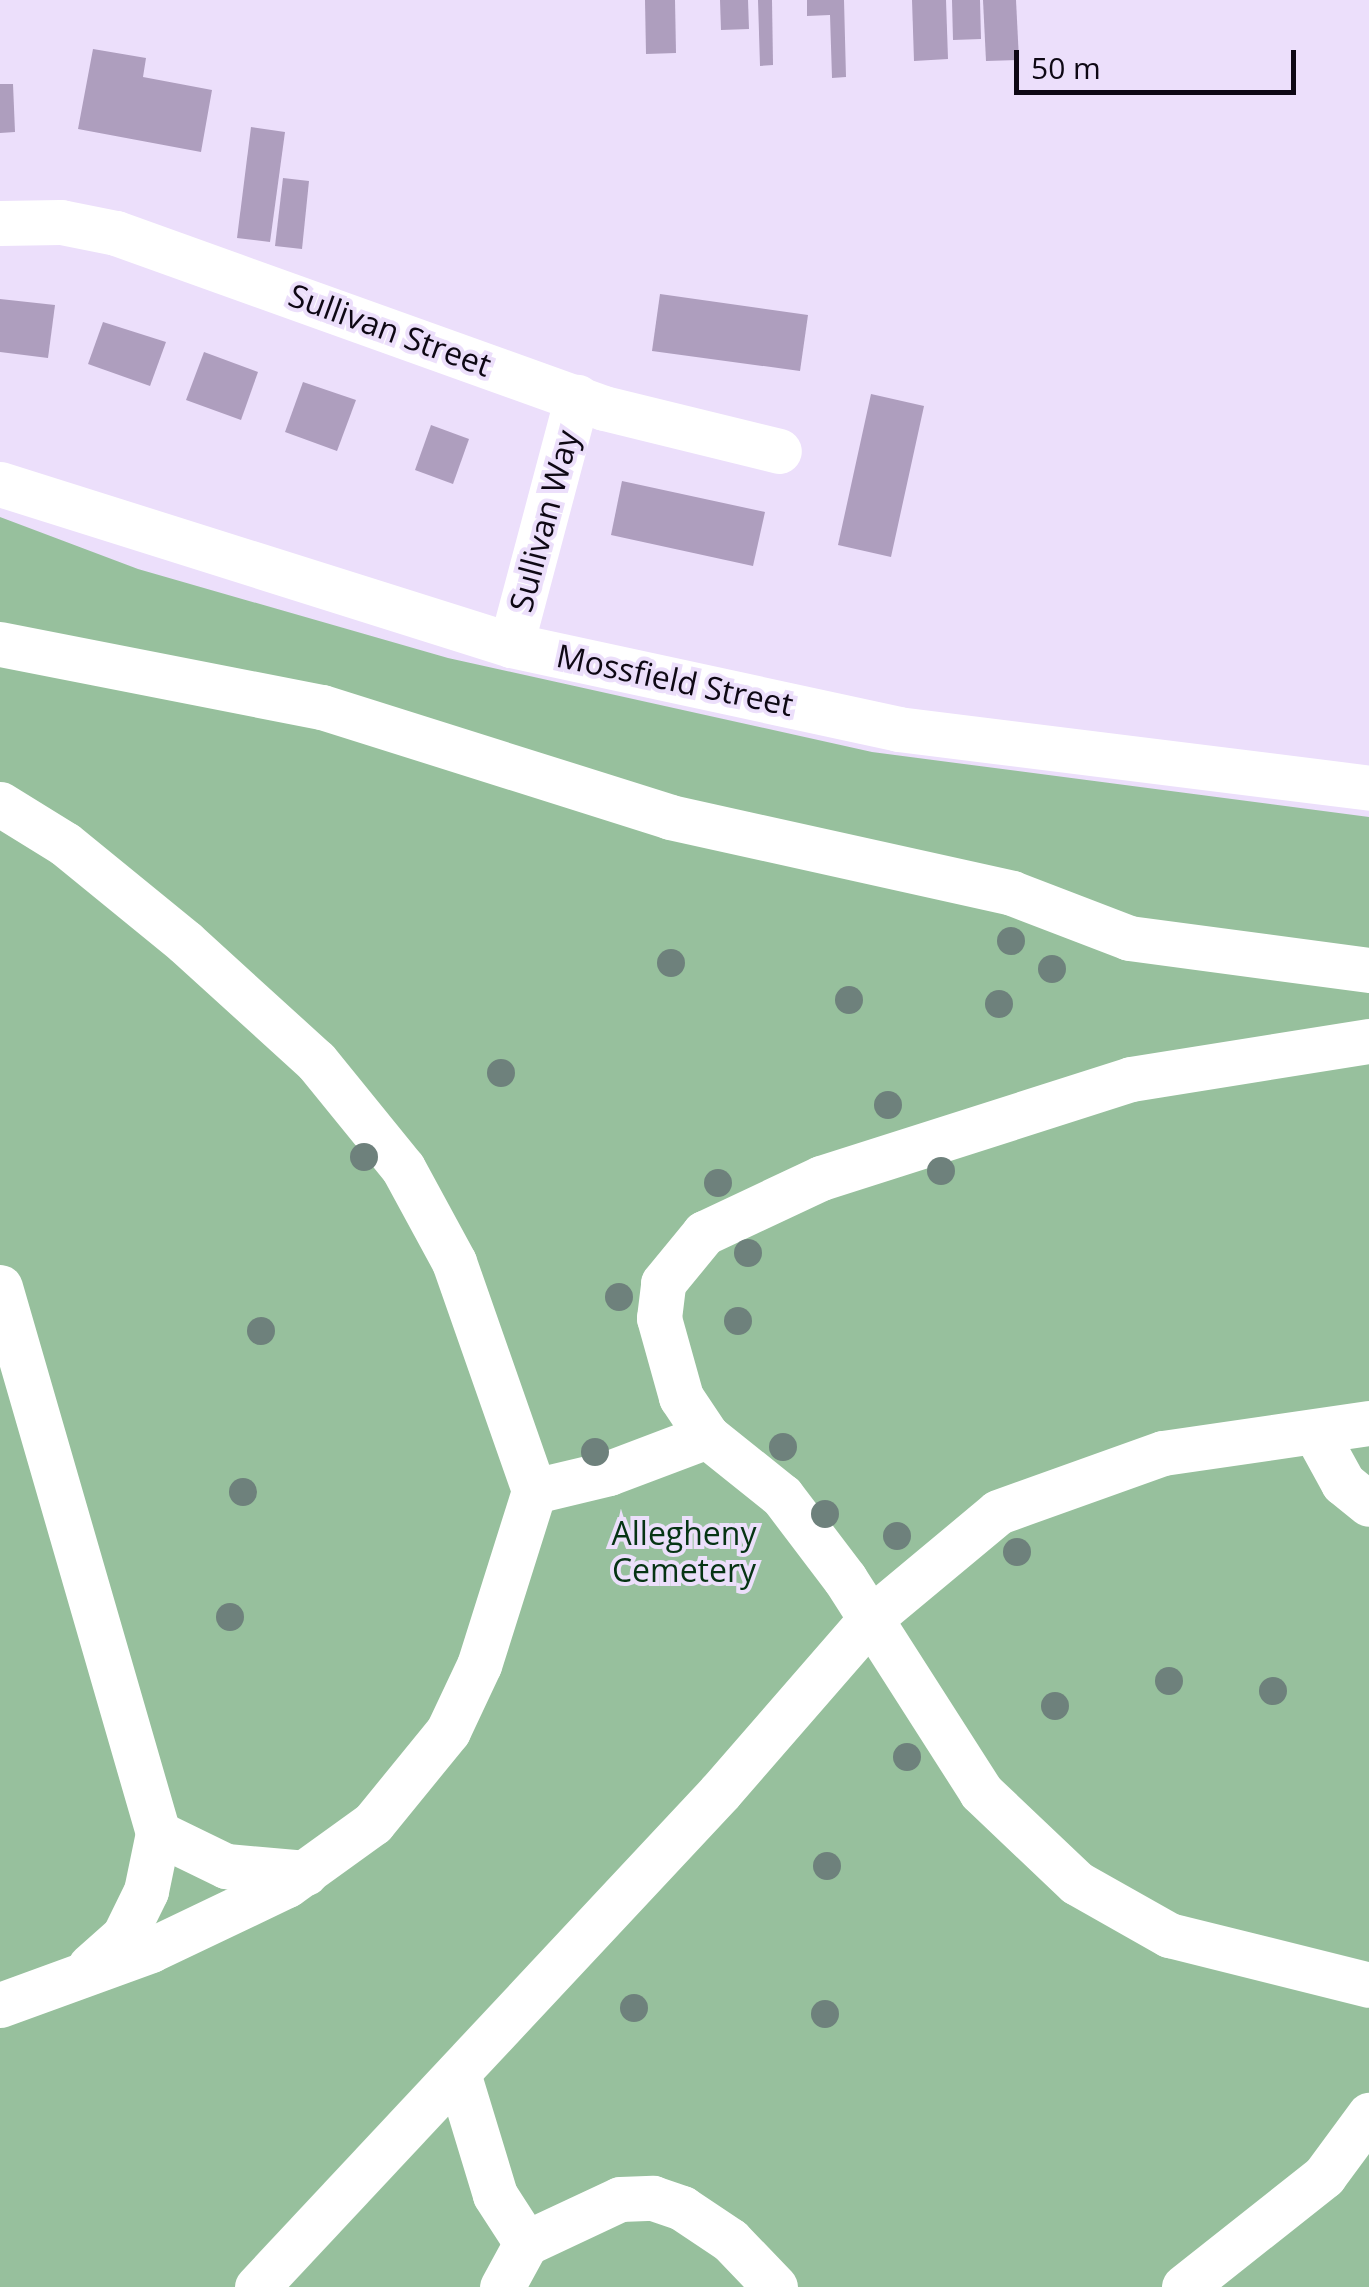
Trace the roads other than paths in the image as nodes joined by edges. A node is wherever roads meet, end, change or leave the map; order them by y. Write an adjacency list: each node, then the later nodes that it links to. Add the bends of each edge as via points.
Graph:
1 (0, 223): 2 (street, Sullivan Street, via 60,222 116,232)
2 (578, 397): 3 (street, Sullivan Street); 6 (street, Sullivan Way)
3 (779, 452)
4 (0, 484): 6 (street, Mossfield Street)
5 (0, 644): 9 (street, via 322,707 670,818 1012,893 1129,938)
6 (511, 645): 7 (street, Mossfield Street, via 898,729)
7 (1369, 788)
8 (0, 804): 15 (street, via 65,844 185,942 316,1062 402,1168 454,1262)
9 (1369, 970)
10 (1369, 1041): 14 (street, via 1131,1079 821,1178 704,1233 663,1283 659,1318 681,1398)
11 (0, 1287): 18 (street)
12 (1369, 1422): 13 (street)
13 (1315, 1432): 16 (street, via 1342,1483); 17 (street, via 1163,1453 1042,1492 998,1512)
14 (707, 1436): 15 (street, via 610,1473); 17 (street, via 782,1496)
15 (534, 1491): 19 (street, via 480,1665 448,1731 373,1824)
16 (1369, 1504)
17 (871, 1618): 21 (street, via 982,1792 1078,1883 1169,1935); 23 (street, via 720,1792)
18 (158, 1834): 19 (street, via 226,1866); 20 (street, via 146,1891 124,1936)
19 (306, 1872): 20 (street, via 151,1950)
20 (79, 1976): 22 (street)
21 (1369, 1985)
22 (0, 2005)
23 (458, 2073): 25 (street, via 495,2195); 26 (street)
24 (1369, 2115): 29 (street, via 1324,2176)
25 (526, 2243): 27 (street); 28 (street, via 620,2199 653,2198 682,2208 730,2240)
26 (257, 2287)
27 (502, 2287)
28 (775, 2287)
29 (1184, 2287)

